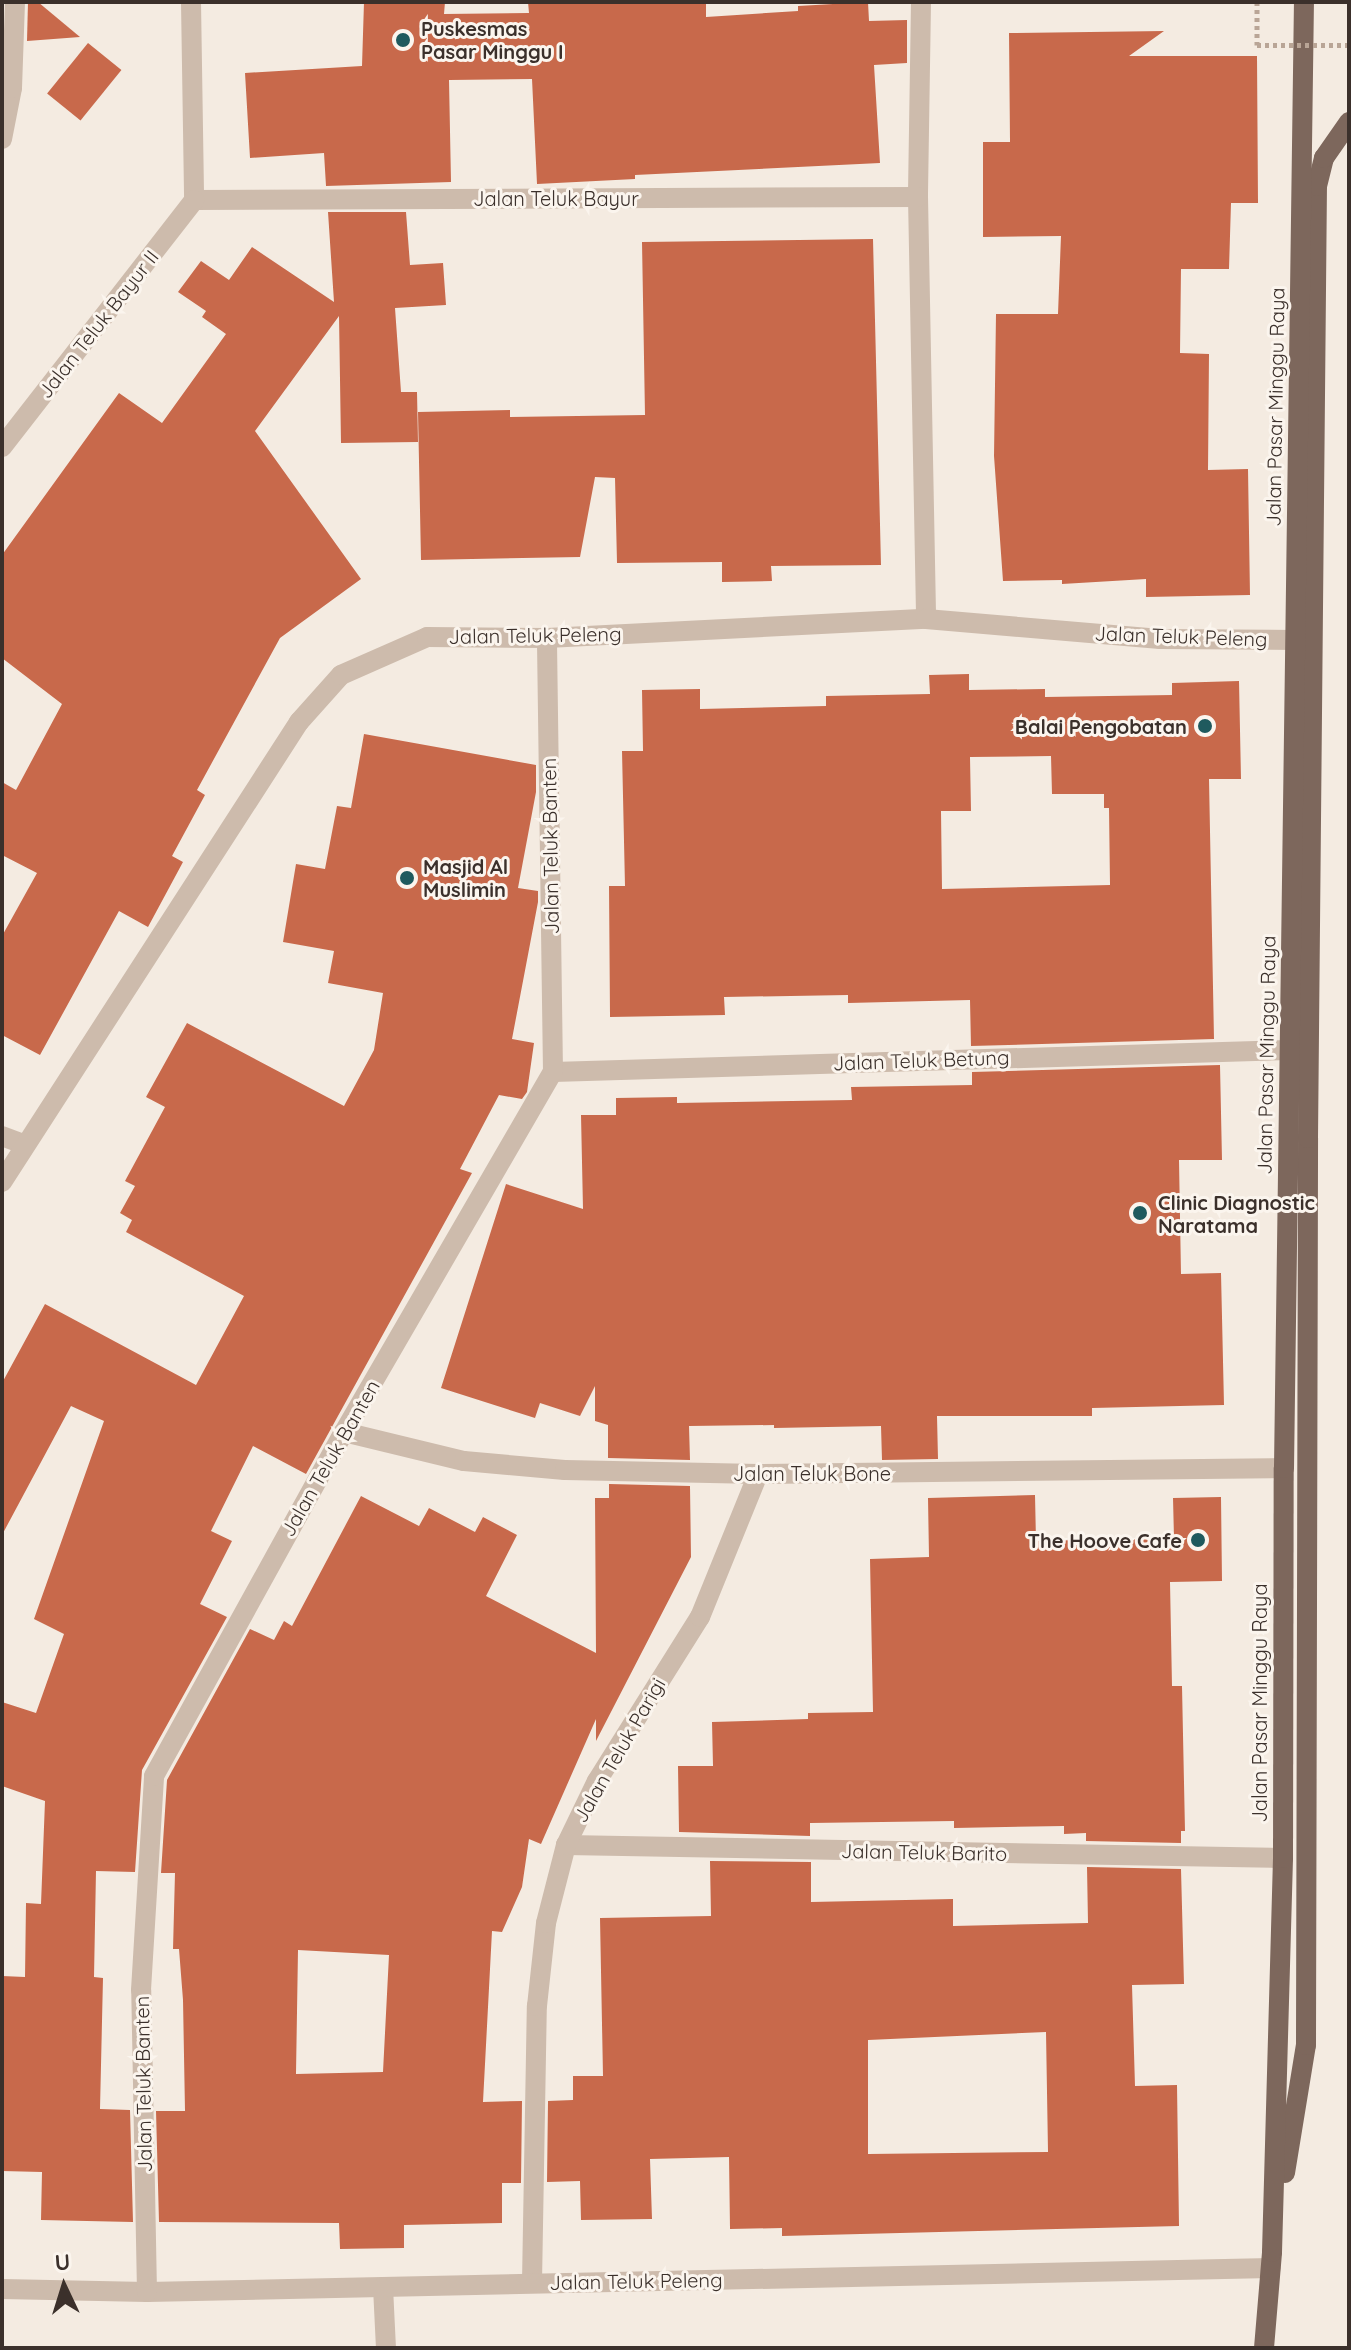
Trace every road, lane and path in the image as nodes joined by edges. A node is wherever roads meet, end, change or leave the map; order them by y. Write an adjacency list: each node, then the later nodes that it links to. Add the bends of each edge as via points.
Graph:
1 (15, 2): 8 (street, via 12,88)
2 (191, 2): 10 (street)
3 (921, 2): 9 (street)
4 (1257, 2): 6 (path, bridge, via 1257,45)
5 (1304, 2): 14 (main road, Jalan Pasar Minggu Raya)
6 (1349, 45)
7 (1349, 122): 25 (main road, via 1324,158 1317,186 1306,2045)
8 (2, 139)
9 (918, 197): 10 (street, Jalan Teluk Bayur); 12 (street)
10 (194, 200): 11 (street, Jalan Teluk Bayur II)
11 (2, 447)
12 (926, 619): 13 (street, Jalan Teluk Peleng); 14 (street, Jalan Teluk Peleng, via 1160,639)
13 (547, 638): 16 (street, Jalan Teluk Banten); 18 (street, Jalan Teluk Peleng, via 427,637 341,675 299,722)
14 (1297, 640): 15 (main road, Jalan Pasar Minggu Raya)
15 (1290, 1050): 16 (street, Jalan Teluk Betung); 21 (main road, Jalan Pasar Minggu Raya)
16 (553, 1072): 20 (street, Jalan Teluk Banten)
17 (2, 1136): 18 (street)
18 (25, 1145): 19 (street, Jalan Teluk Peleng)
19 (2, 1182)
20 (344, 1432): 22 (street, Jalan Teluk Bone, via 464,1461 565,1470); 29 (street, Jalan Teluk Banten, via 154,1776 141,1990)
21 (1284, 1468): 22 (street, Jalan Teluk Bone); 24 (main road, Jalan Pasar Minggu Raya)
22 (758, 1474): 23 (street, Jalan Teluk Parigi, via 700,1617 597,1781)
23 (566, 1845): 24 (street, Jalan Teluk Barito); 26 (street, Jalan Teluk Parigi, via 546,1923 537,2006)
24 (1283, 1858): 25 (main road, Jalan Pasar Minggu Raya)
25 (1272, 2253): 26 (street, Jalan Teluk Peleng); 31 (main road, Jalan Pasar Minggu Raya)
26 (532, 2283): 27 (street, Jalan Teluk Peleng)
27 (383, 2287): 29 (street, Jalan Teluk Peleng); 30 (street)
28 (2, 2289): 29 (street, Jalan Teluk Peleng)
29 (147, 2292)
30 (386, 2348)
31 (1264, 2348)

